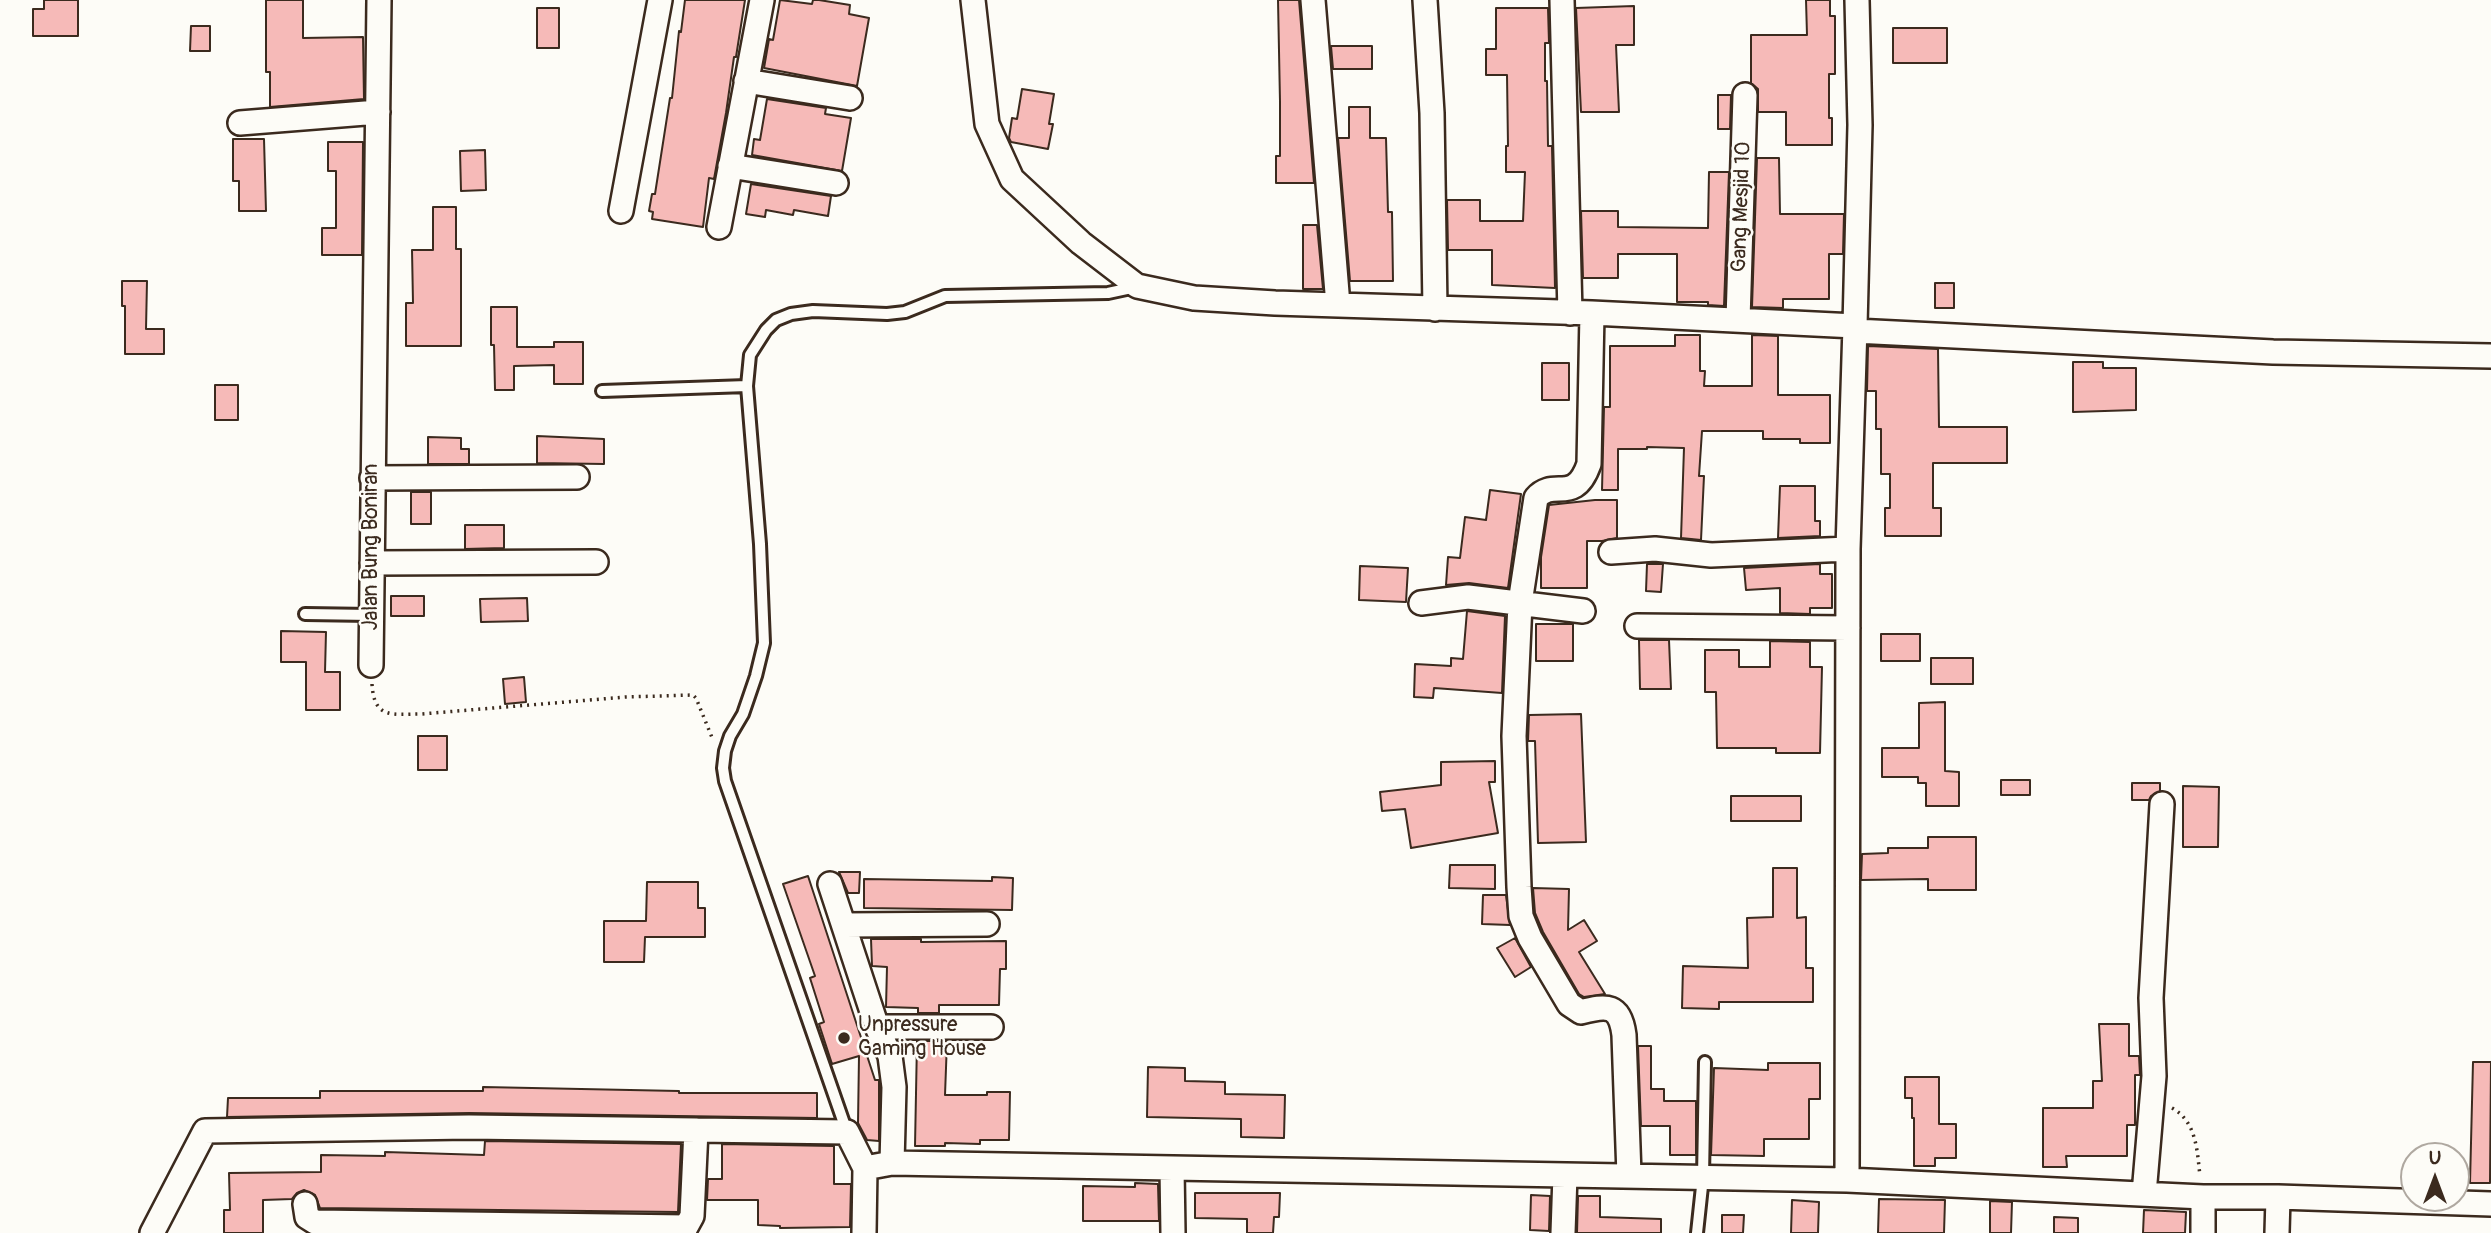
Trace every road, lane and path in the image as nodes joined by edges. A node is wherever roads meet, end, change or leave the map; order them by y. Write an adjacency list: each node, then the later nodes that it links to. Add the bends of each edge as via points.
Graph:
1 (379, 0): 12 (street, Jalan Bung Boniran)
2 (660, 0): 16 (street)
3 (762, 0): 9 (street)
4 (973, 0): 18 (street, via 987,124 1012,179 1081,243)
5 (1314, 0): 19 (street)
6 (1425, 0): 20 (street)
7 (1562, 0): 21 (street)
8 (1857, 0): 23 (street, via 1860,125)
9 (746, 81): 11 (street); 14 (street)
10 (1745, 95): 22 (street, Gang Mesjid 10)
11 (850, 98)
12 (378, 111): 13 (street); 28 (street, Jalan Bung Boniran)
13 (240, 123)
14 (730, 166): 15 (street); 17 (street)
15 (836, 183)
16 (621, 211)
17 (719, 227)
18 (1138, 286): 19 (street, via 1194,298); 25 (lane, via 1108,293 946,296 887,314 791,314 776,320 750,355)
19 (1338, 305): 20 (street)
20 (1435, 309): 21 (street)
21 (1581, 313): 22 (street); 34 (street, via 1589,464 1579,483 1563,491 1542,492 1536,498)
22 (1738, 320): 23 (street)
23 (1855, 328): 24 (street, via 2273,352); 29 (street)
24 (2491, 356)
25 (747, 386): 26 (lane); 41 (lane, via 764,643 743,714)
26 (602, 391)
27 (577, 477): 28 (street)
28 (372, 478): 32 (street, Jalan Bung Boniran)
29 (1848, 549): 30 (street, via 1711,555 1655,549); 39 (street)
30 (1611, 552)
31 (596, 562): 32 (street)
32 (372, 563): 37 (street, Jalan Bung Boniran)
33 (1421, 603): 34 (street, via 1468,597)
34 (1520, 603): 35 (street); 56 (street, via 1514,736 1521,916 1569,1004 1581,1012 1613,1008 1621,1020)
35 (1583, 611)
36 (305, 614): 37 (lane)
37 (371, 615): 40 (street, Jalan Bung Boniran)
38 (1637, 626): 39 (street)
39 (1848, 628): 58 (street)
40 (371, 665): 41 (path, via 375,704 390,714 693,695 710,736)
41 (726, 751): 51 (lane, via 726,780)
42 (2162, 804): 49 (street, via 2151,999)
43 (830, 884): 45 (street)
44 (987, 924): 45 (street)
45 (844, 925): 46 (street)
46 (877, 1027): 47 (street); 52 (street, via 892,1067)
47 (991, 1027)
48 (1705, 1062): 57 (lane)
49 (2152, 1097): 59 (street); 60 (path, via 2178,1112 2193,1130)
50 (696, 1130): 51 (street); 62 (street, via 692,1216 686,1227 316,1222 306,1217); 64 (street, via 205,1131)
51 (847, 1132): 53 (street)
52 (892, 1163): 53 (street); 54 (street)
53 (865, 1168): 65 (street)
54 (1172, 1168): 55 (street); 66 (street)
55 (1565, 1175): 56 (street); 67 (street)
56 (1629, 1175): 57 (street)
57 (1703, 1177): 58 (street); 68 (lane)
58 (1847, 1180): 59 (street)
59 (2144, 1194): 60 (street)
60 (2203, 1197): 61 (street); 69 (street)
61 (2278, 1197): 63 (street); 70 (street)
62 (304, 1204)
63 (2491, 1204)
64 (152, 1233)
65 (864, 1233)
66 (1173, 1233)
67 (1563, 1233)
68 (1697, 1233)
69 (2203, 1233)
70 (2277, 1233)

